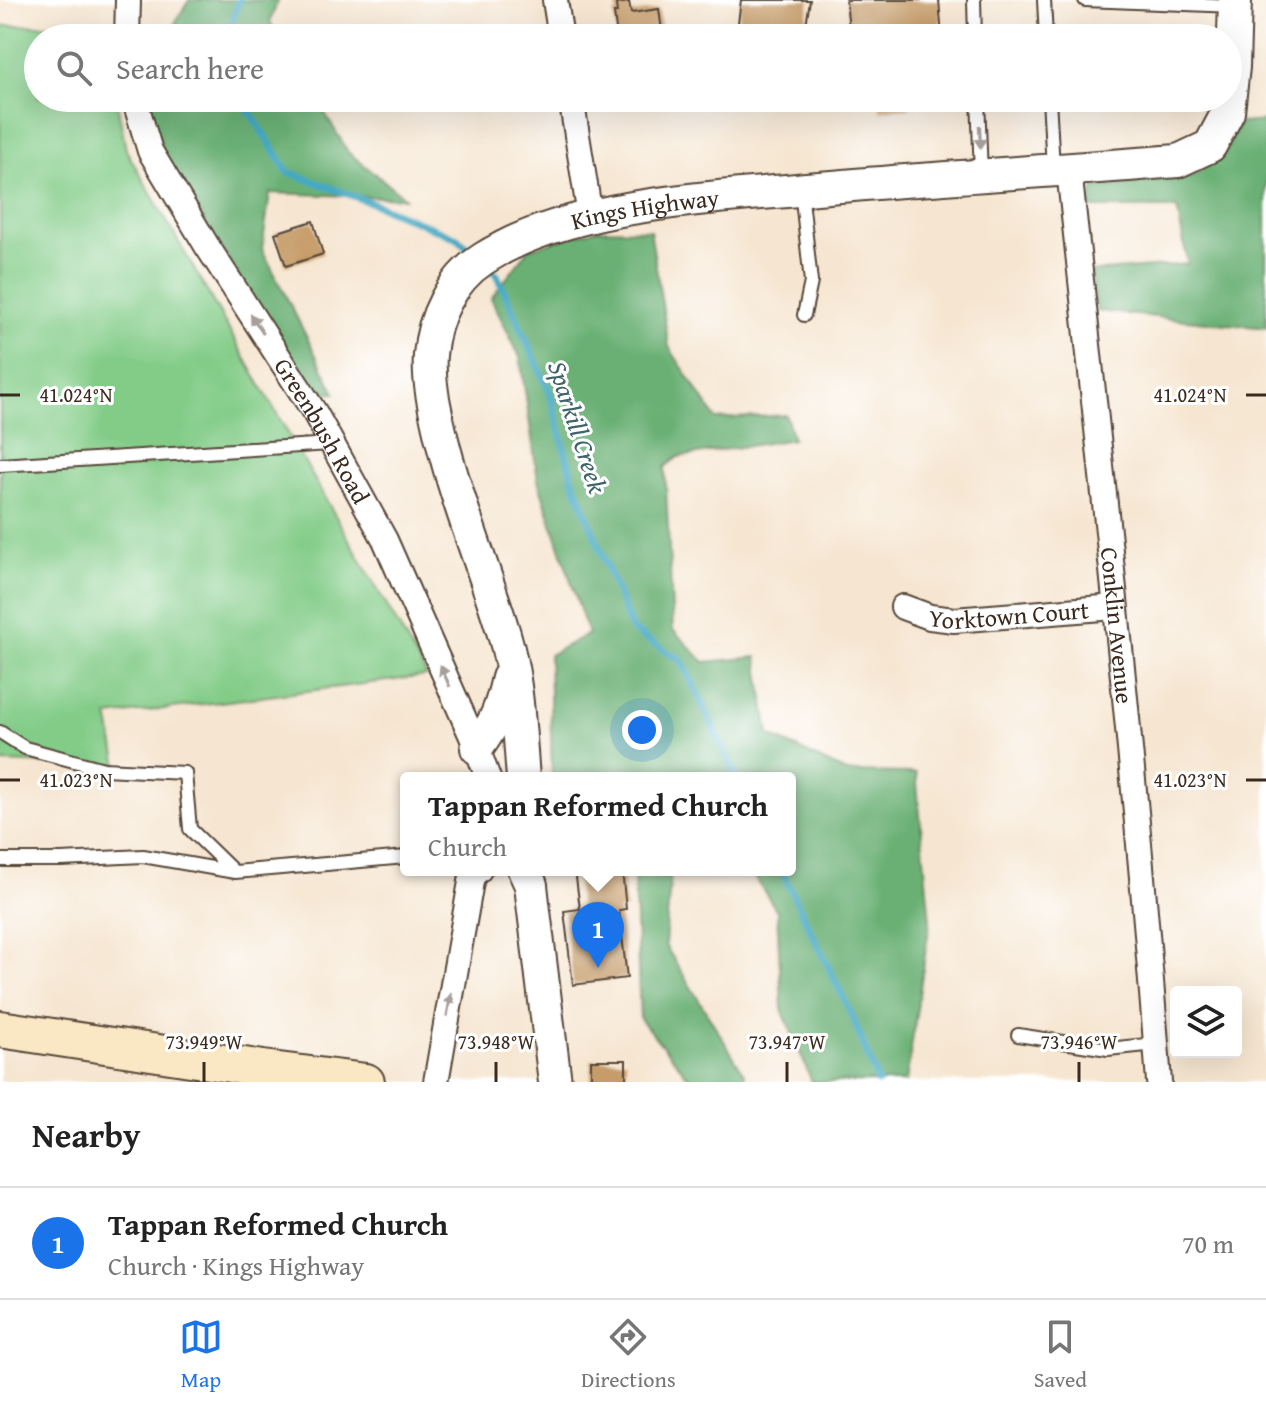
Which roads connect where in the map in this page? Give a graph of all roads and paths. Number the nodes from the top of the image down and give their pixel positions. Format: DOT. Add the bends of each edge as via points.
graph roads {
  1 [pos="128,0"];
  2 [pos="555,0"];
  3 [pos="974,0"];
  4 [pos="1044,0"];
  5 [pos="1085,0"];
  6 [pos="1235,3"];
  7 [pos="127,24"];
  8 [pos="559,24"];
  9 [pos="975,24"];
  10 [pos="1045,24"];
  11 [pos="1234,24"];
  12 [pos="138,112"];
  13 [pos="573,112"];
  14 [pos="979,112"];
  15 [pos="1051,112"];
  16 [pos="1228,112"];
  17 [pos="1061,170"];
  18 [pos="982,177"];
  19 [pos="801,190"];
  20 [pos="590,216"];
  21 [pos="804,315"];
  22 [pos="330,444"];
  23 [pos="0,465"];
  24 [pos="903,607"];
  25 [pos="1115,607"];
  26 [pos="511,667"];
  27 [pos="0,732"];
  28 [pos="477,748"];
  29 [pos="486,772"];
  30 [pos="522,772"];
  31 [pos="400,857"];
  32 [pos="0,860"];
  33 [pos="233,871"];
  34 [pos="472,876"];
  35 [pos="527,876"];
  36 [pos="0,1029"];
  37 [pos="1018,1035"];
  38 [pos="1156,1044"];
  39 [pos="262,1075"];
  40 [pos="366,1082"];
  41 [pos="436,1082"];
  42 [pos="555,1082"];
  43 [pos="1159,1082"];
  1 -- 7 [label="street"];
  2 -- 8 [label="street"];
  3 -- 9 [label="lane"];
  4 -- 10 [label="lane"];
  5 -- 6 [label="lane"];
  6 -- 11 [label="street, Kings Highway"];
  22 -- 12 [label="street, Greenbush Road, one-way" via="150,151"];
  13 -- 20 [label="street"];
  14 -- 18 [label="lane, one-way"];
  15 -- 17 [label="lane"];
  16 -- 17 [label="street, Kings Highway" via="1210,146 1178,161"];
  17 -- 18 [label="street, Kings Highway"];
  17 -- 25 [label="street, Conklin Avenue"];
  18 -- 19 [label="street, Kings Highway"];
  19 -- 20 [label="street, Kings Highway"];
  19 -- 21 [label="lane" via="811,282"];
  20 -- 26 [label="street, Kings Highway" via="535,231 481,260 457,281 437,316 430,356 432,401"];
  22 -- 23 [label="lane"];
  28 -- 22 [label="street, Greenbush Road, one-way" via="385,540"];
  24 -- 25 [label="street, Yorktown Court" via="954,620"];
  25 -- 38 [label="street, Conklin Avenue"];
  26 -- 28 [label="street" via="500,711"];
  26 -- 30 [label="street, Kings Highway"];
  27 -- 33 [label="lane" via="25,748 104,769 185,773 190,829"];
  28 -- 29 [label="street, Greenbush Road"];
  31 -- 33 [label="lane"];
  32 -- 33 [label="lane" via="143,856"];
  41 -- 34 [label="street, one-way"];
  35 -- 42 [label="street"];
  36 -- 39 [label="main road"];
  37 -- 38 [label="lane" via="1108,1049"];
  38 -- 43 [label="street, Conklin Avenue"];
  39 -- 40 [label="main road"];
}
